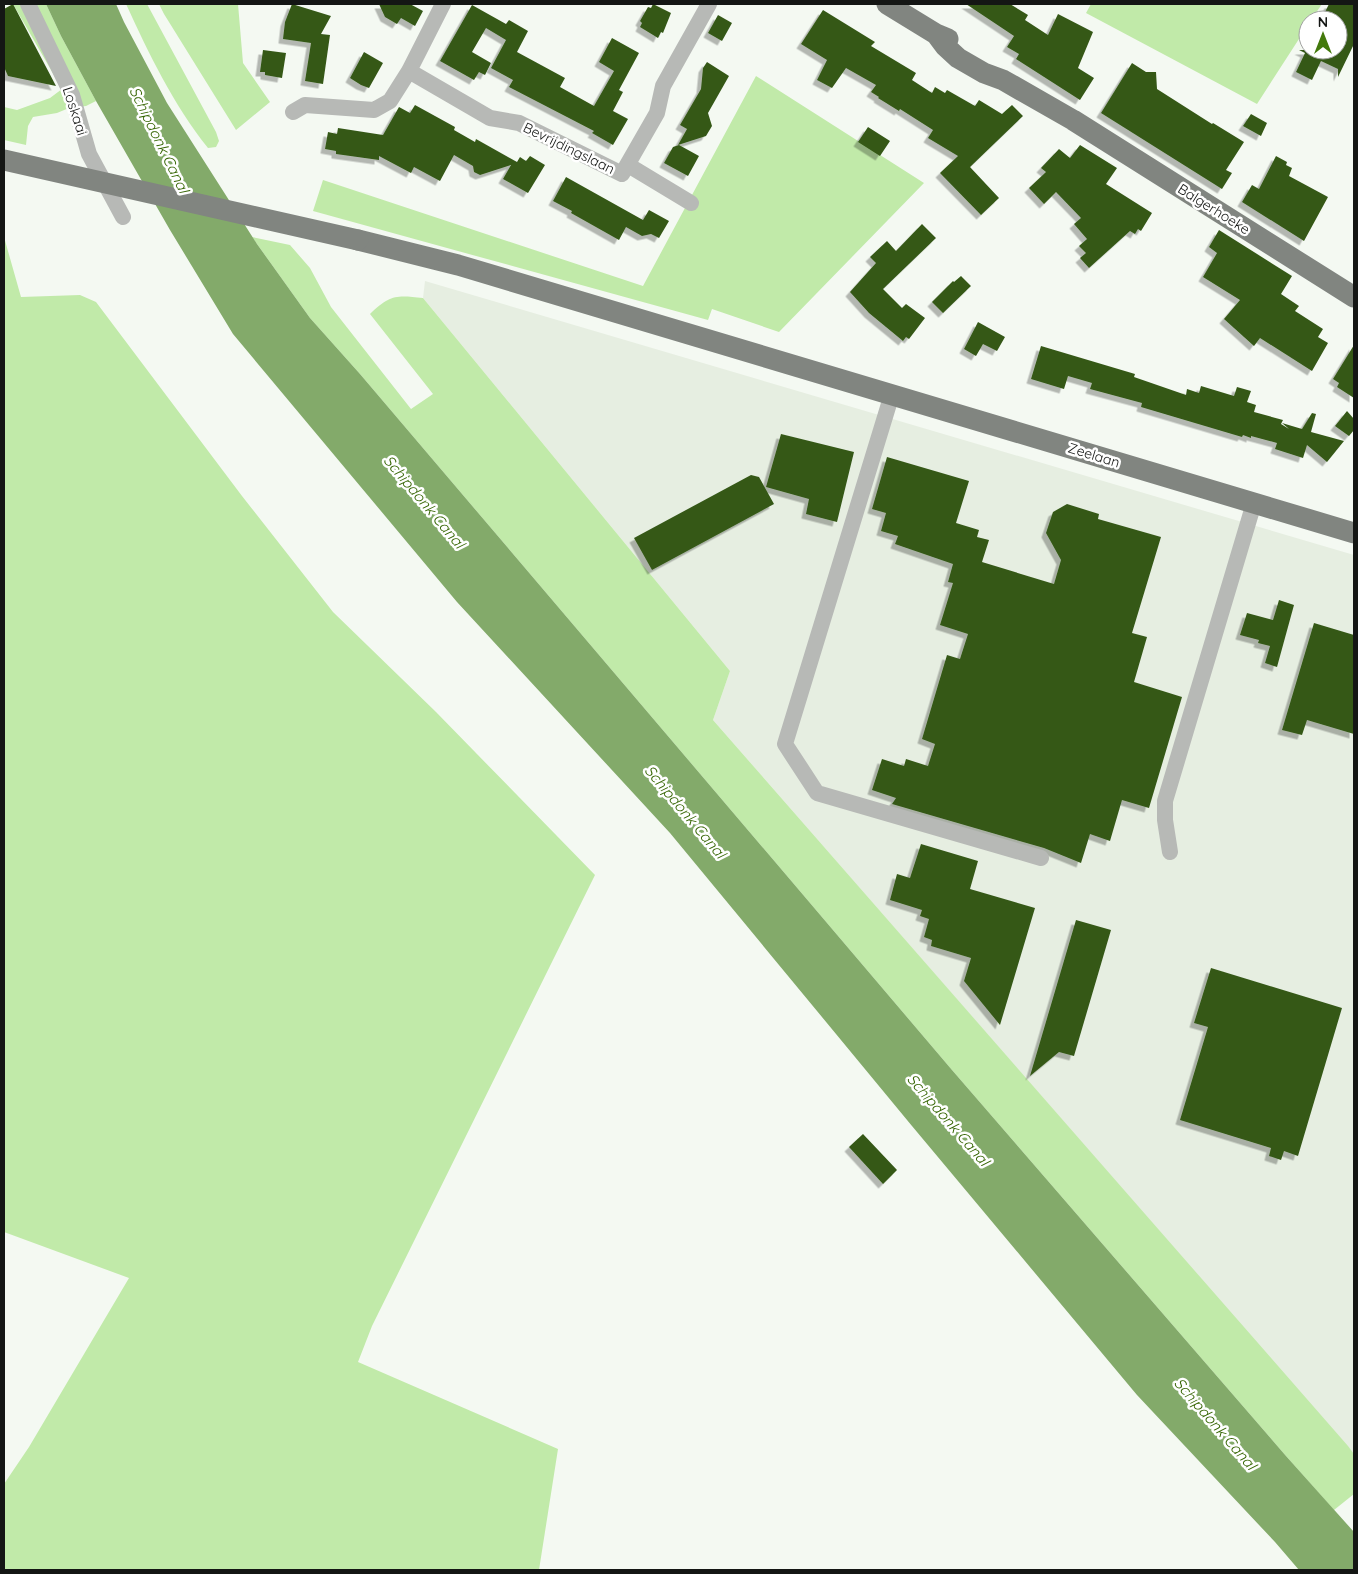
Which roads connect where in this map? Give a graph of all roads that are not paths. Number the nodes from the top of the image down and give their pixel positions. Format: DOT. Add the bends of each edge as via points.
graph roads {
  1 [pos="28,4"];
  2 [pos="443,4"];
  3 [pos="709,4"];
  4 [pos="887,4"];
  5 [pos="409,71"];
  6 [pos="293,112"];
  7 [pos="4,160"];
  8 [pos="625,170"];
  9 [pos="690,203"];
  10 [pos="123,217"];
  11 [pos="1354,297"];
  12 [pos="892,394"];
  13 [pos="1254,503"];
  14 [pos="1354,533"];
  15 [pos="1170,852"];
  16 [pos="1041,858"];
  1 -- 10 [label="street, Loskaai" via="72,95 89,154"];
  2 -- 5 [label="street"];
  3 -- 8 [label="street" via="663,86 657,113"];
  4 -- 11 [label="main road, Balgerhoeke" via="990,65 1026,81 1073,120"];
  5 -- 6 [label="street" via="390,101 374,110 305,105"];
  5 -- 8 [label="street, Bevrijdingslaan" via="490,118 519,123"];
  7 -- 12 [label="main road, Zeelaan, bridge" via="358,240 458,266"];
  8 -- 9 [label="street, Bevrijdingslaan"];
  12 -- 13 [label="main road, Zeelaan"];
  12 -- 16 [label="street" via="785,744 817,793"];
  13 -- 14 [label="main road, Zeelaan"];
  13 -- 15 [label="street" via="1165,801"];
}
